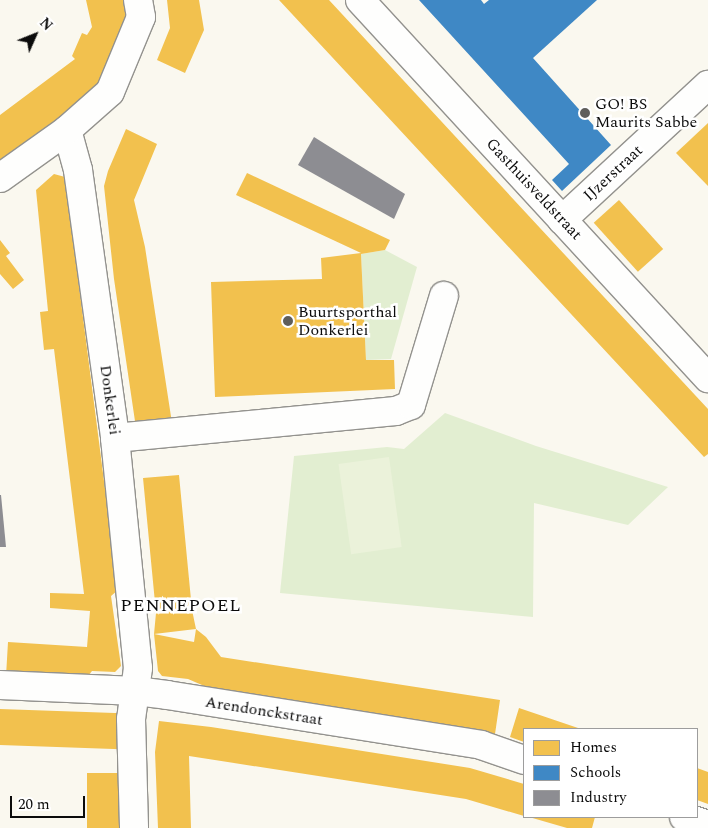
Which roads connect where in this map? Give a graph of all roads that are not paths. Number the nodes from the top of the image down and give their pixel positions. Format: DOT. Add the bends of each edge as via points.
graph roads {
  1 [pos="138,0"];
  2 [pos="360,0"];
  3 [pos="708,85"];
  4 [pos="67,130"];
  5 [pos="0,178"];
  6 [pos="562,220"];
  7 [pos="444,296"];
  8 [pos="708,378"];
  9 [pos="115,438"];
  10 [pos="0,684"];
  11 [pos="136,691"];
  12 [pos="523,760"];
  13 [pos="687,818"];
  14 [pos="708,825"];
  15 [pos="134,828"];
  1 -- 4 [label="street" via="141,17 110,92"];
  2 -- 6 [label="street, Gasthuisveldstraat"];
  3 -- 6 [label="street, IJzerstraat"];
  4 -- 5 [label="street"];
  4 -- 9 [label="street, Donkerlei" via="78,170"];
  6 -- 8 [label="street, Gasthuisveldstraat"];
  7 -- 9 [label="street" via="412,405 396,411"];
  9 -- 11 [label="street, Donkerlei" via="138,668"];
  10 -- 11 [label="street, Arendonckstraat"];
  11 -- 12 [label="street, Arendonckstraat" via="481,745"];
  11 -- 15 [label="street, Donkerlei" via="131,719"];
  13 -- 14 [label="street"];
}
